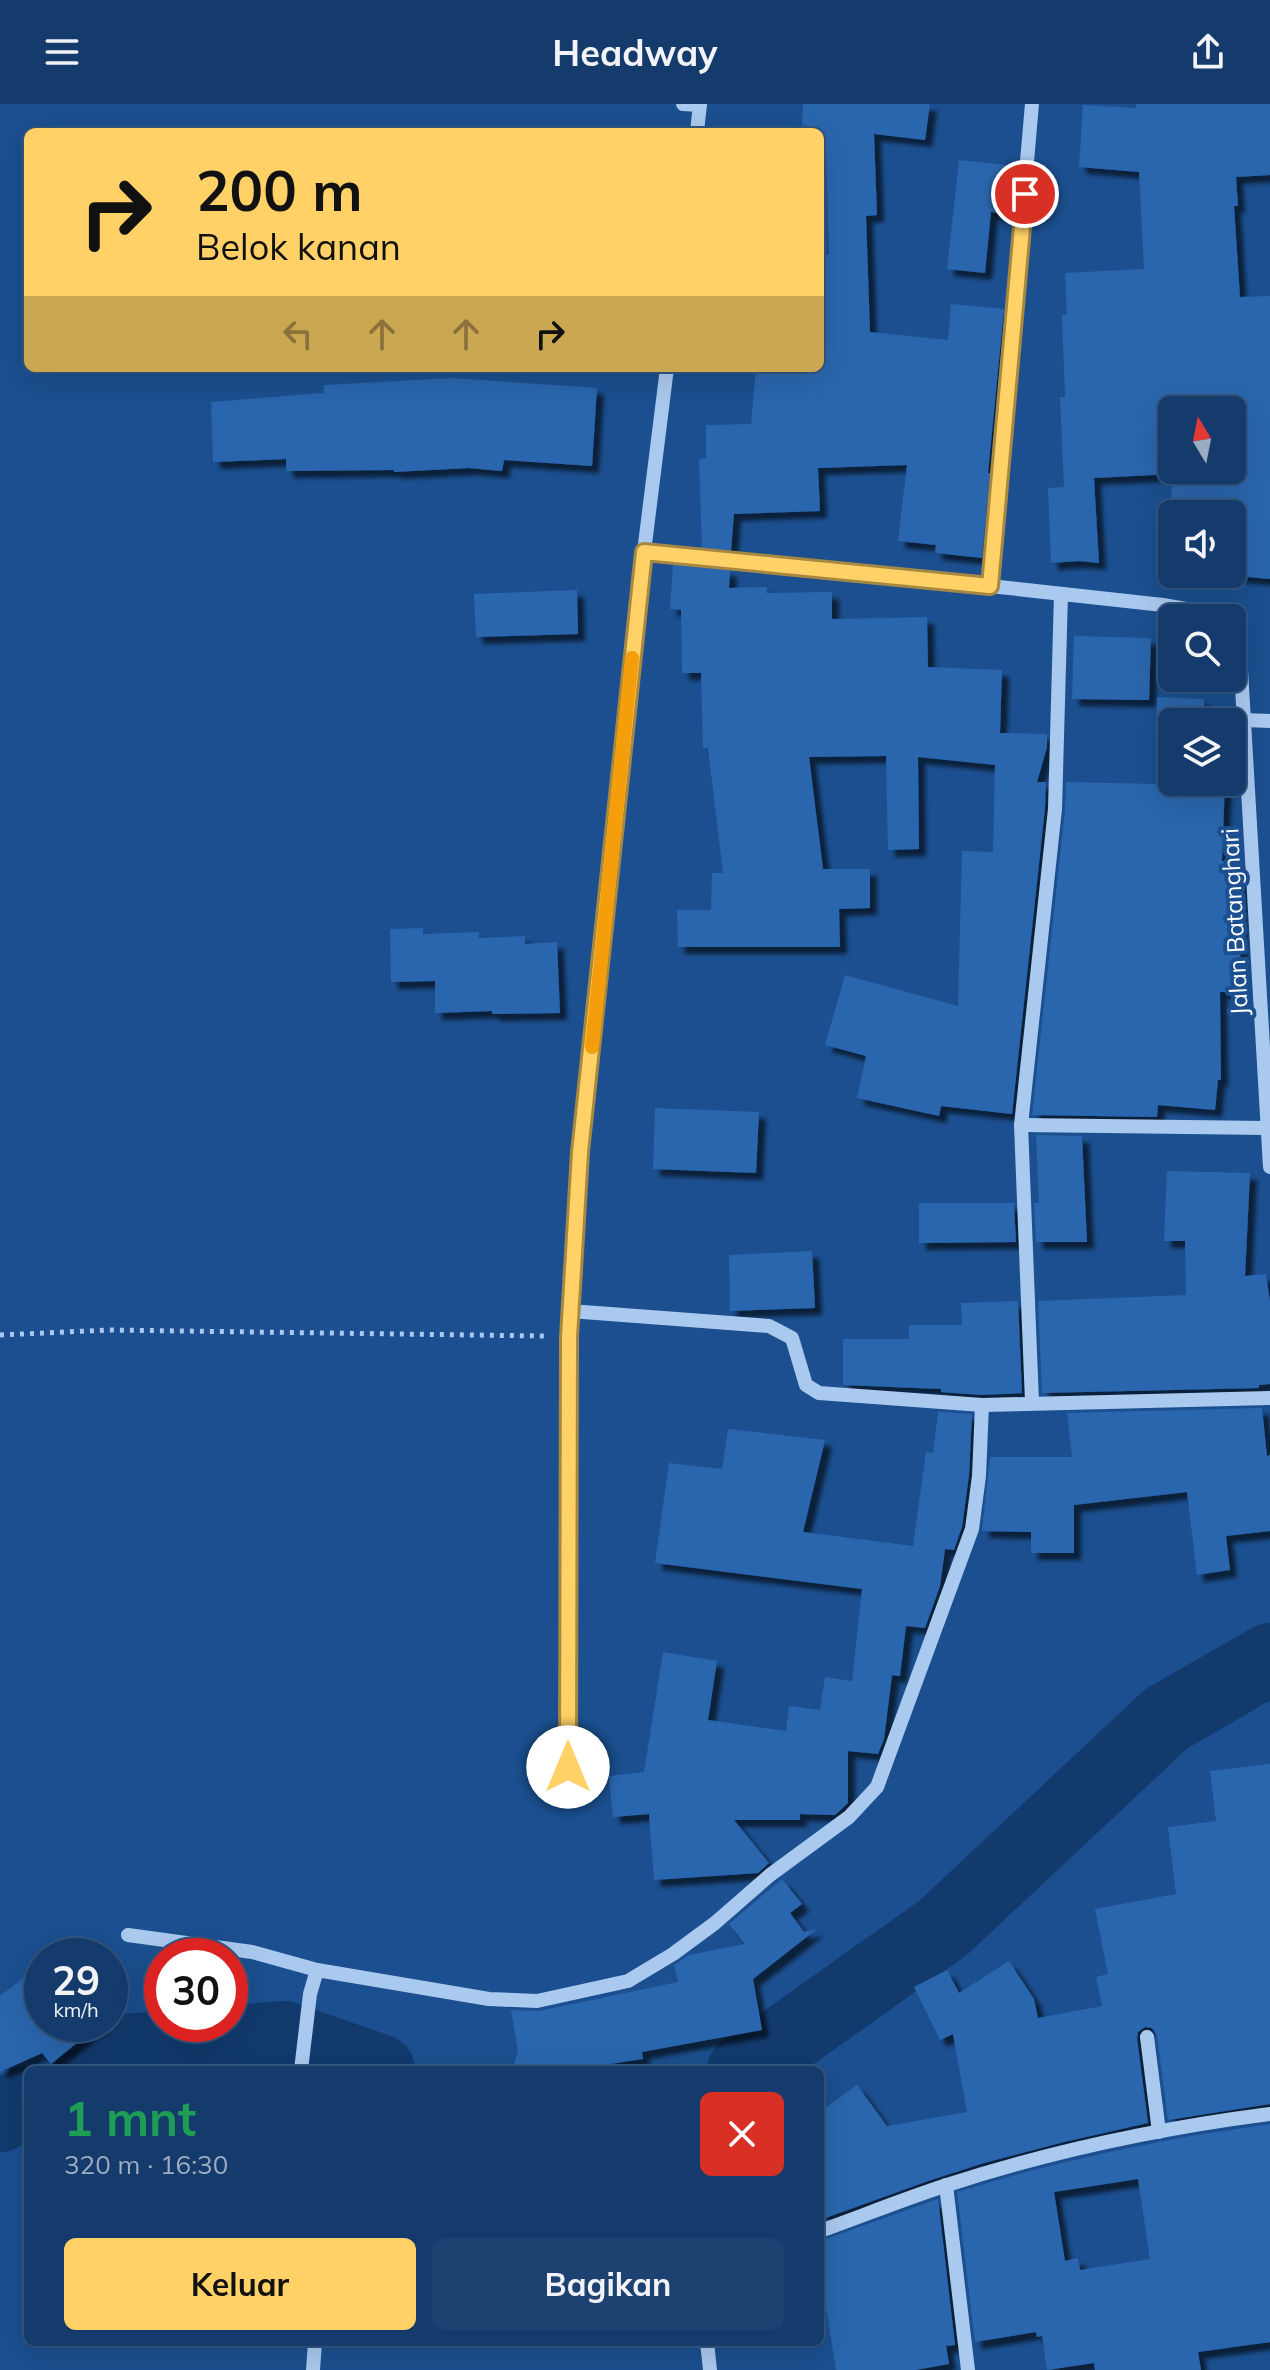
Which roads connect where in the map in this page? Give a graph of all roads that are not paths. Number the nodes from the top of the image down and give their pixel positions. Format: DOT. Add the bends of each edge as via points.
graph roads {
  1 [pos="683,104"];
  2 [pos="1032,104"];
  3 [pos="700,105"];
  4 [pos="697,128"];
  5 [pos="666,372"];
  6 [pos="644,552"];
  7 [pos="990,586"];
  8 [pos="1061,594"];
  9 [pos="1158,604"];
  10 [pos="1246,720"];
  11 [pos="1270,721"];
  12 [pos="1246,755"];
  13 [pos="1021,1125"];
  14 [pos="1267,1128"];
  15 [pos="1270,1167"];
  16 [pos="570,1311"];
  17 [pos="1270,1398"];
  18 [pos="1032,1402"];
  19 [pos="982,1405"];
  20 [pos="568,1767"];
  21 [pos="128,1935"];
  22 [pos="317,1970"];
  23 [pos="1147,2037"];
  24 [pos="302,2064"];
  25 [pos="1270,2114"];
  26 [pos="1159,2132"];
  27 [pos="946,2185"];
  28 [pos="824,2230"];
  29 [pos="315,2346"];
  30 [pos="707,2346"];
  31 [pos="313,2370"];
  32 [pos="710,2370"];
  33 [pos="968,2370"];
  1 -- 3 [label="street"];
  2 -- 7 [label="street"];
  3 -- 4 [label="street"];
  5 -- 6 [label="street"];
  6 -- 7 [label="street"];
  6 -- 16 [label="street" via="580,1152"];
  7 -- 8 [label="street"];
  8 -- 9 [label="street"];
  8 -- 13 [label="street" via="1055,809"];
  10 -- 11 [label="street"];
  12 -- 14 [label="street, Jalan Batanghari"];
  13 -- 14 [label="street"];
  13 -- 18 [label="street"];
  14 -- 15 [label="street, Jalan Batanghari"];
  16 -- 19 [label="street" via="769,1326 792,1338 806,1385 819,1393"];
  16 -- 20 [label="street"];
  17 -- 18 [label="street"];
  18 -- 19 [label="street"];
  19 -- 22 [label="street" via="972,1529 877,1787 849,1817 715,1923 628,1981 537,2001 501,2000"];
  21 -- 22 [label="street" via="252,1952"];
  22 -- 24 [label="street"];
  23 -- 26 [label="street"];
  25 -- 26 [label="street"];
  26 -- 27 [label="street" via="1053,2154"];
  27 -- 28 [label="street"];
  27 -- 33 [label="street"];
  29 -- 31 [label="street"];
  30 -- 32 [label="street"];
}
